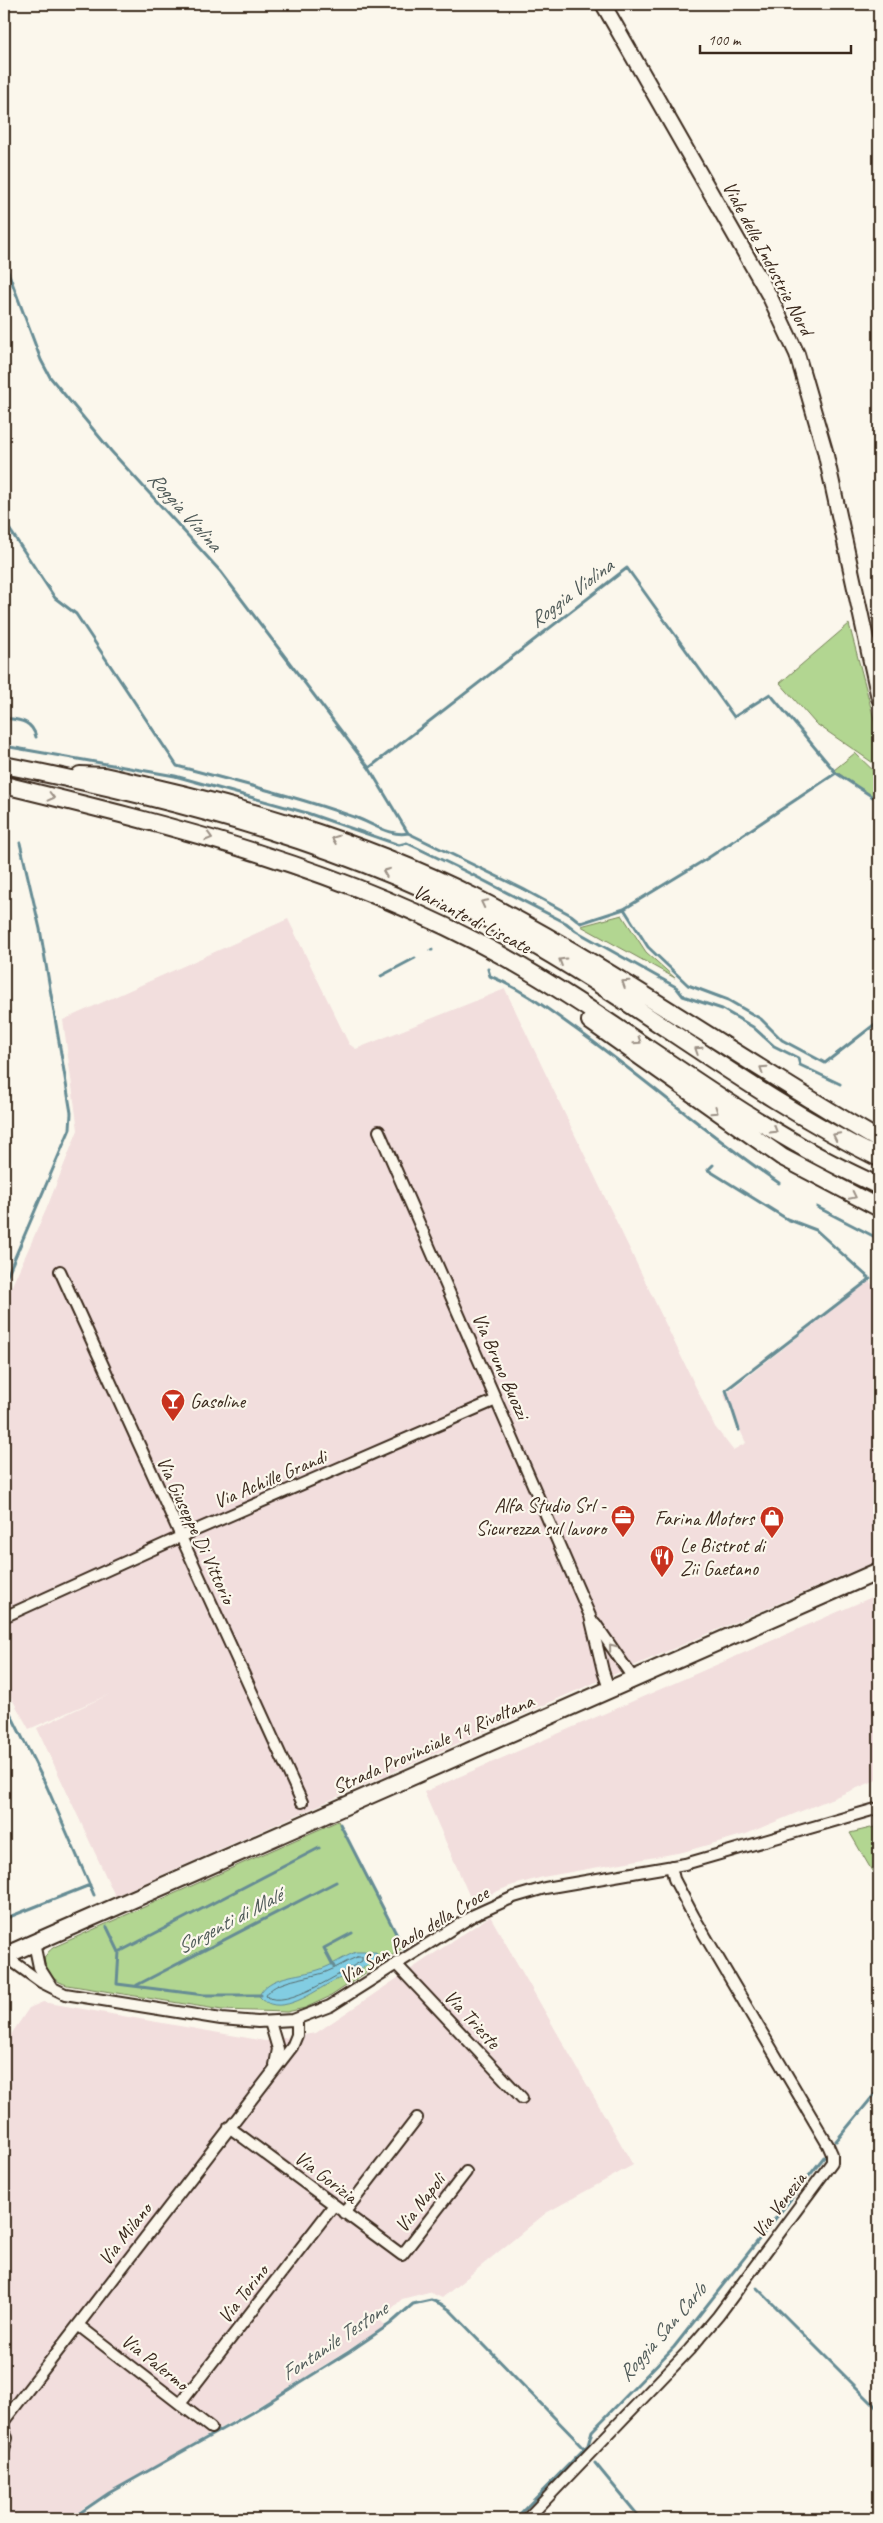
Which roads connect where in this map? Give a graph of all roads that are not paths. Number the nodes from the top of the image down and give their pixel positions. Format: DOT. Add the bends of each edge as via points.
graph roads {
  1 [pos="603,4"];
  2 [pos="879,698"];
  3 [pos="4,766"];
  4 [pos="45,774"];
  5 [pos="4,785"];
  6 [pos="298,865"];
  7 [pos="379,1131"];
  8 [pos="879,1140"];
  9 [pos="879,1158"];
  10 [pos="879,1186"];
  11 [pos="879,1208"];
  12 [pos="60,1271"];
  13 [pos="496,1400"];
  14 [pos="180,1537"];
  15 [pos="879,1571"];
  16 [pos="590,1616"];
  17 [pos="4,1617"];
  18 [pos="633,1678"];
  19 [pos="609,1689"];
  20 [pos="302,1802"];
  21 [pos="879,1808"];
  22 [pos="671,1866"];
  23 [pos="34,1944"];
  24 [pos="4,1956"];
  25 [pos="396,1964"];
  26 [pos="53,1989"];
  27 [pos="297,2019"];
  28 [pos="270,2022"];
  29 [pos="274,2069"];
  30 [pos="522,2098"];
  31 [pos="417,2118"];
  32 [pos="229,2128"];
  33 [pos="466,2172"];
  34 [pos="334,2205"];
  35 [pos="344,2213"];
  36 [pos="402,2255"];
  37 [pos="78,2325"];
  38 [pos="180,2404"];
  39 [pos="4,2421"];
  40 [pos="211,2428"];
  41 [pos="4,2429"];
  42 [pos="4,2450"];
  43 [pos="527,2519"];
  1 -- 2 [label="main road, Viale delle Industrie Nord" via="769,295 796,354 825,451"];
  3 -- 4 [label="main road, Variante di Liscate"];
  8 -- 4 [label="main road, one-way" via="594,962 423,873 324,835 199,797 104,776"];
  9 -- 4 [label="main road, Variante di Liscate, one-way" via="809,1122 562,961 431,891 316,846 243,822"];
  5 -- 6 [label="main road, Variante di Liscate, one-way" via="168,825"];
  6 -- 10 [label="main road, Variante di Liscate, one-way" via="404,907 501,955 579,1002 796,1144"];
  6 -- 11 [label="main road, one-way" via="376,900 518,973 782,1157"];
  7 -- 13 [label="street, Via Bruno Buozzi"];
  12 -- 14 [label="street, Via Giuseppe Di Vittorio"];
  13 -- 14 [label="street, Via Achille Grandi"];
  13 -- 16 [label="street, Via Bruno Buozzi"];
  14 -- 17 [label="street, Via Achille Grandi"];
  14 -- 20 [label="street, Via Giuseppe Di Vittorio"];
  15 -- 18 [label="main road, Strada Provinciale 14 Rivoltana"];
  18 -- 16 [label="street, Via Bruno Buozzi, one-way"];
  16 -- 19 [label="street, Via Bruno Buozzi"];
  18 -- 19 [label="main road, Strada Provinciale 14 Rivoltana"];
  19 -- 23 [label="main road, Strada Provinciale 14 Rivoltana"];
  21 -- 22 [label="street, Via San Paolo della Croce"];
  22 -- 25 [label="street, Via San Paolo della Croce" via="545,1888 514,1897 474,1915"];
  22 -- 43 [label="street, Via Venezia" via="674,1879 694,1917 828,2145 832,2162 689,2350"];
  23 -- 24 [label="main road, Strada Provinciale 14 Rivoltana"];
  23 -- 26 [label="street" via="39,1967"];
  24 -- 26 [label="street, Via San Paolo della Croce"];
  25 -- 27 [label="street, Via San Paolo della Croce" via="330,2006"];
  25 -- 30 [label="street, Via Trieste"];
  26 -- 28 [label="street, Via San Paolo della Croce" via="65,1994 221,2019"];
  27 -- 28 [label="street, Via San Paolo della Croce"];
  27 -- 29 [label="street, Via Milano" via="294,2044"];
  28 -- 29 [label="street" via="278,2049"];
  29 -- 32 [label="street, Via Milano"];
  31 -- 35 [label="street"];
  32 -- 34 [label="street, Via Gorizia"];
  32 -- 37 [label="street, Via Milano"];
  33 -- 36 [label="street, Via Napoli"];
  34 -- 35 [label="street, Via Gorizia"];
  34 -- 38 [label="street, Via Torino"];
  35 -- 36 [label="street, Via Gorizia"];
  37 -- 38 [label="street, Via Palermo"];
  37 -- 39 [label="street, Via Milano"];
  38 -- 40 [label="street, Via Palermo"];
  41 -- 42 [label="street" via="7,2438"];
}
